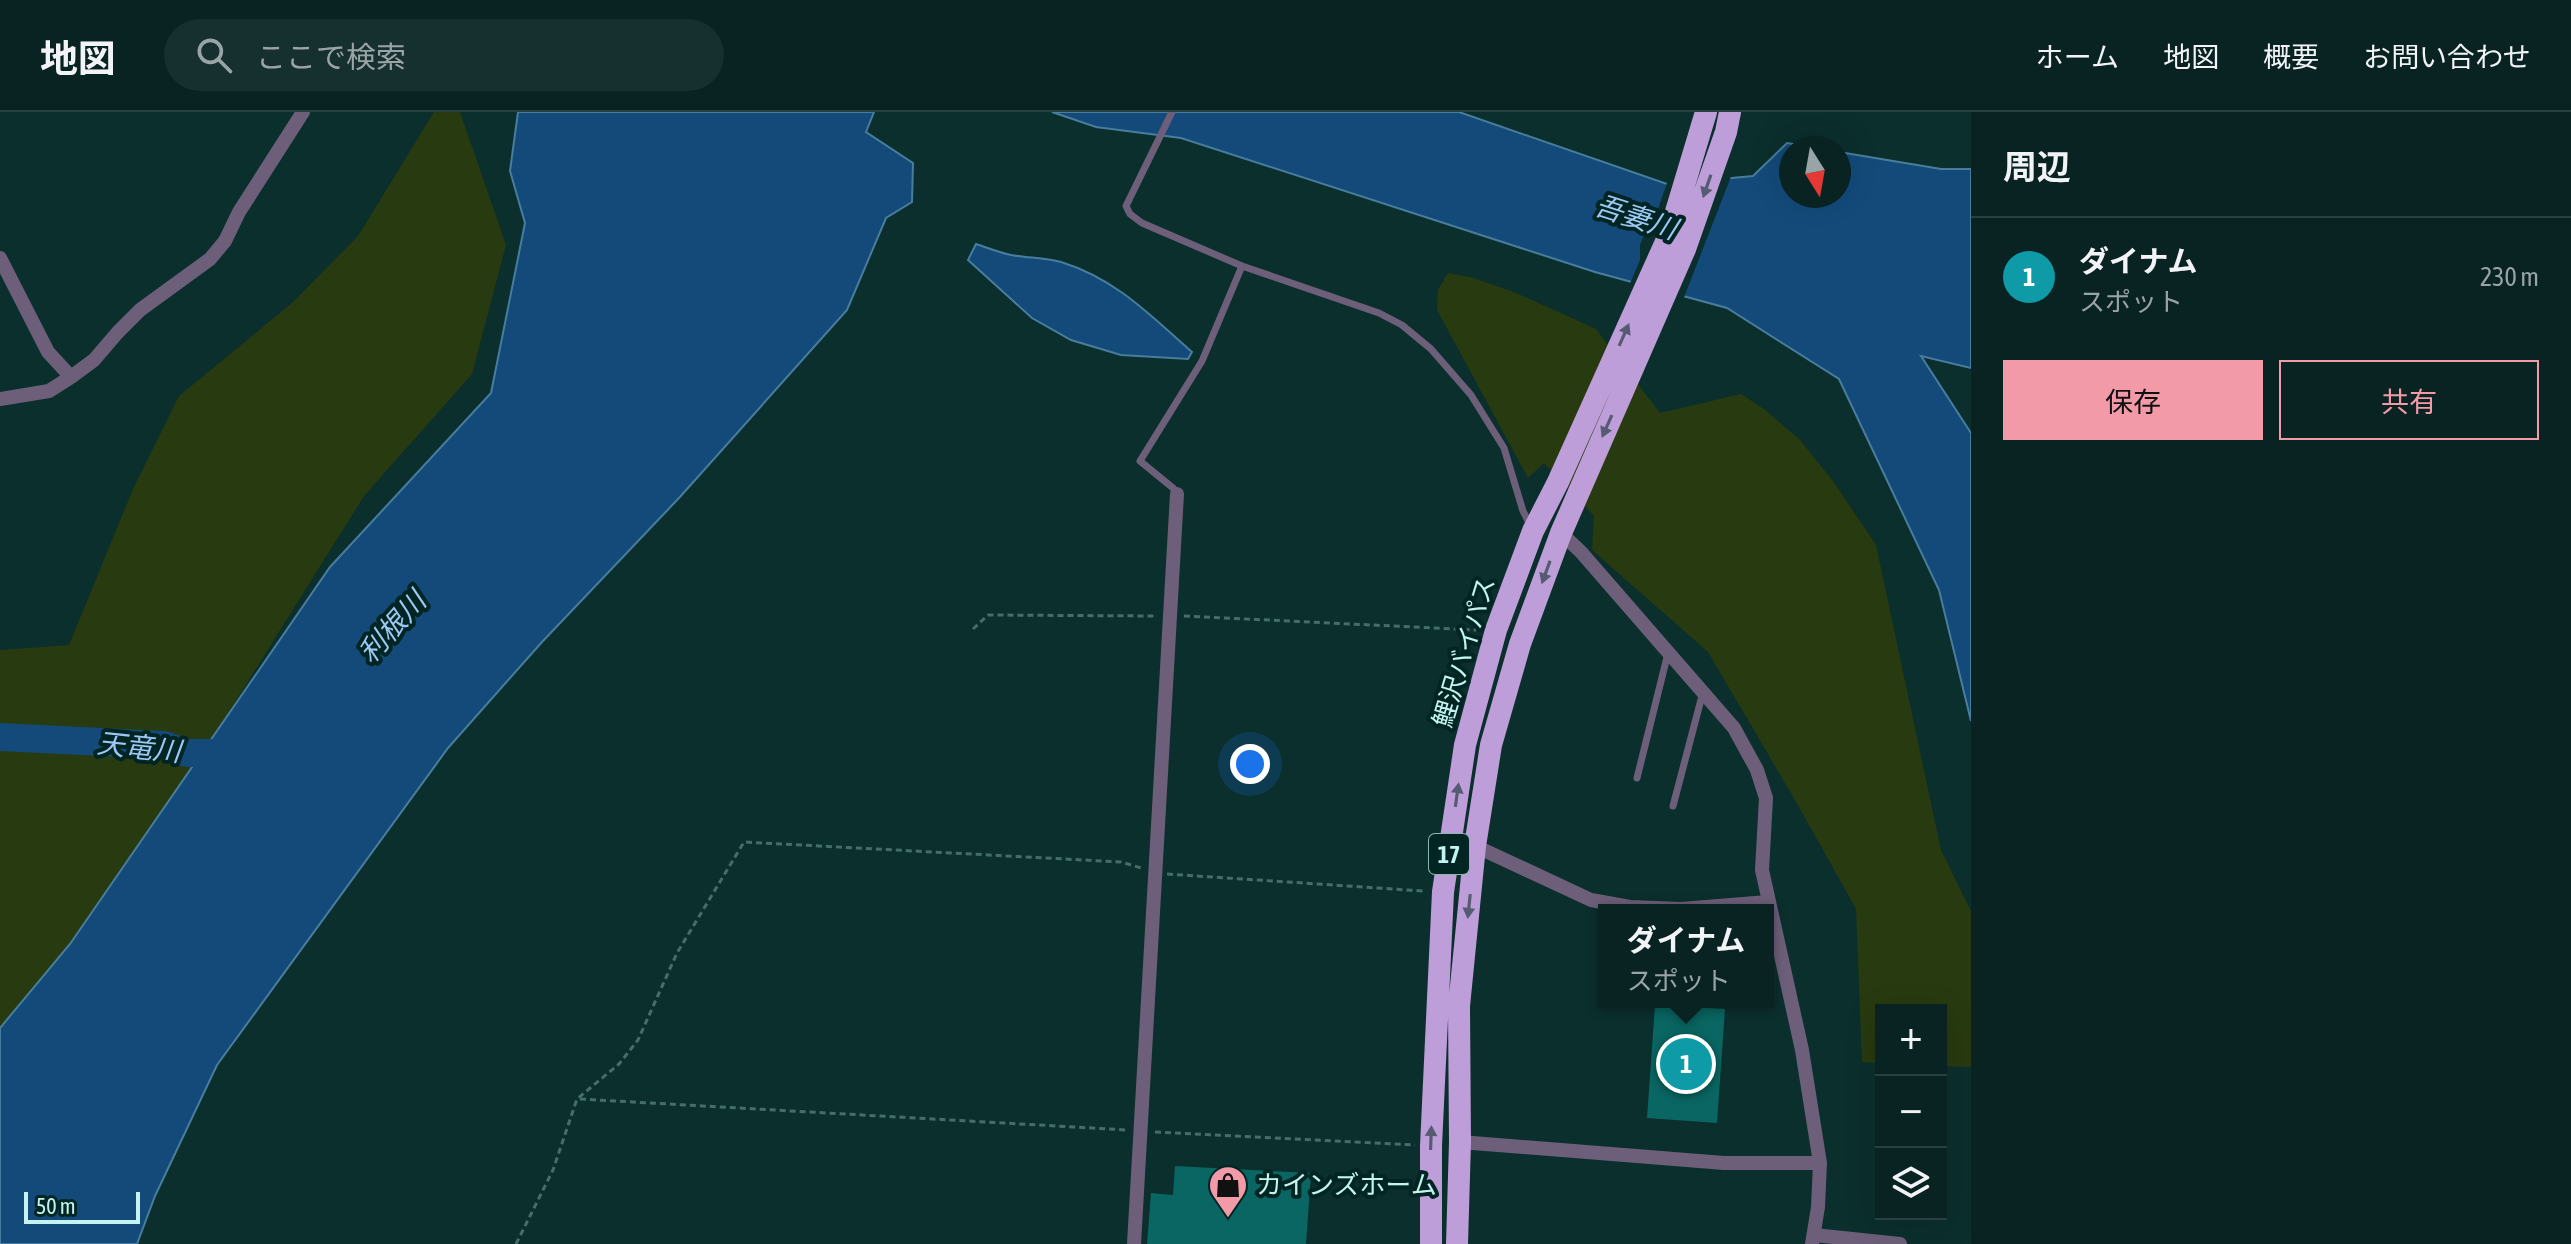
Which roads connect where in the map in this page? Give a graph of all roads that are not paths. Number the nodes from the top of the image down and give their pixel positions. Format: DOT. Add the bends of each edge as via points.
graph roads {
  1 [pos="303,112"];
  2 [pos="1172,112"];
  3 [pos="1706,112"];
  4 [pos="1730,112"];
  5 [pos="0,258"];
  6 [pos="1242,266"];
  7 [pos="71,377"];
  8 [pos="0,399"];
  9 [pos="1177,494"];
  10 [pos="1533,531"];
  11 [pos="1561,533"];
  12 [pos="1668,653"];
  13 [pos="1703,692"];
  14 [pos="1637,778"];
  15 [pos="1673,806"];
  16 [pos="1475,846"];
  17 [pos="1768,902"];
  18 [pos="1613,904"];
  19 [pos="1743,904"];
  20 [pos="1774,928"];
  21 [pos="1460,1142"];
  22 [pos="1820,1163"];
  23 [pos="1813,1240"];
  24 [pos="1134,1244"];
  25 [pos="1431,1244"];
  26 [pos="1457,1244"];
  27 [pos="1900,1244"];
  1 -- 7 [label="street" via="210,259 140,310"];
  2 -- 6 [label="lane" via="1126,206 1142,223"];
  10 -- 3 [label="highway, 鯉沢バイパス / 17, one-way" via="1669,235"];
  4 -- 11 [label="highway, 鯉沢バイパス / 17, one-way" via="1685,249"];
  5 -- 7 [label="street" via="48,352"];
  6 -- 9 [label="lane" via="1202,361 1140,461"];
  6 -- 10 [label="lane" via="1379,313 1431,349 1471,395 1504,448"];
  7 -- 8 [label="street" via="49,391"];
  9 -- 24 [label="street"];
  25 -- 10 [label="highway, 鯉沢バイパス / 17, one-way" via="1443,892 1465,745 1496,630"];
  11 -- 12 [label="street"];
  11 -- 16 [label="highway, 鯉沢バイパス / 17, one-way" via="1520,644 1491,745"];
  12 -- 13 [label="street"];
  12 -- 14 [label="lane"];
  13 -- 15 [label="lane"];
  13 -- 17 [label="street" via="1734,728 1766,798 1762,870"];
  16 -- 18 [label="street" via="1591,900"];
  16 -- 21 [label="highway, 鯉沢バイパス / 17, one-way" via="1459,1006"];
  17 -- 19 [label="street"];
  20 -- 22 [label="street" via="1802,1050"];
  21 -- 22 [label="street" via="1724,1163"];
  21 -- 26 [label="highway, 鯉沢バイパス / 17"];
  22 -- 23 [label="street"];
  23 -- 27 [label="street"];
}
